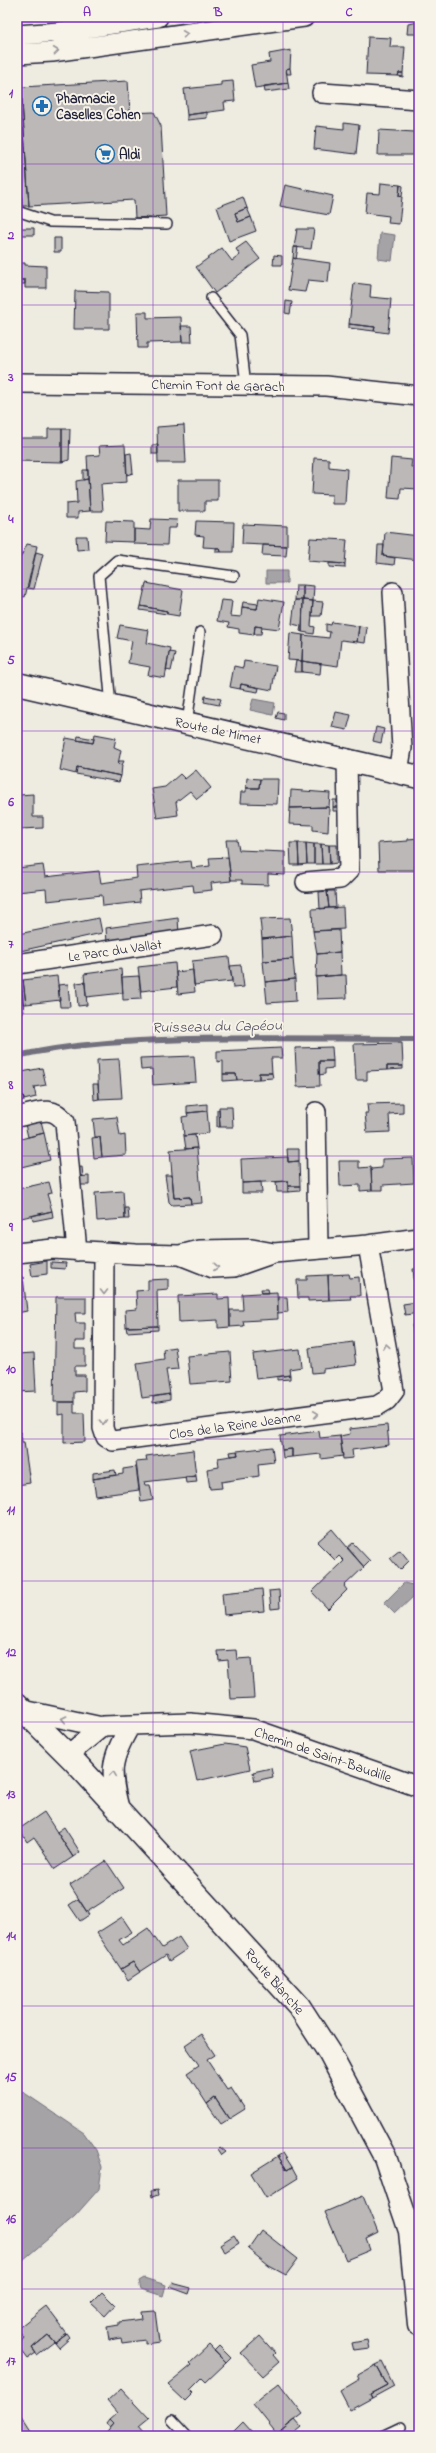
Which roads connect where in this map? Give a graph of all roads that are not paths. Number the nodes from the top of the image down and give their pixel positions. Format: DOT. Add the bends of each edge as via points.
graph roads {
  1 [pos="158,17"];
  2 [pos="304,17"];
  3 [pos="17,34"];
  4 [pos="17,54"];
  5 [pos="322,93"];
  6 [pos="419,100"];
  7 [pos="17,211"];
  8 [pos="167,224"];
  9 [pos="211,298"];
  10 [pos="17,383"];
  11 [pos="246,385"];
  12 [pos="419,396"];
  13 [pos="234,576"];
  14 [pos="393,592"];
  15 [pos="200,632"];
  16 [pos="17,684"];
  17 [pos="112,708"];
  18 [pos="187,723"];
  19 [pos="347,759"];
  20 [pos="398,772"];
  21 [pos="419,777"];
  22 [pos="306,882"];
  23 [pos="213,935"];
  24 [pos="17,964"];
  25 [pos="316,1112"];
  26 [pos="17,1117"];
  27 [pos="419,1238"];
  28 [pos="368,1245"];
  29 [pos="318,1249"];
  30 [pos="77,1251"];
  31 [pos="17,1253"];
  32 [pos="104,1253"];
  33 [pos="20,1707"];
  34 [pos="130,1726"];
  35 [pos="102,1727"];
  36 [pos="71,1758"];
  37 [pos="419,1787"];
  38 [pos="120,1812"];
  39 [pos="419,2324"];
  40 [pos="172,2420"];
  41 [pos="402,2427"];
  42 [pos="187,2436"];
  43 [pos="383,2436"];
  1 -- 3 [label="street" via="59,32"];
  4 -- 2 [label="street, one-way" via="52,52"];
  5 -- 6 [label="street"];
  7 -- 8 [label="lane" via="50,222"];
  9 -- 11 [label="lane" via="240,335"];
  10 -- 11 [label="street, Chemin Font de Garach"];
  11 -- 12 [label="street, Chemin Font de Garach" via="326,386"];
  13 -- 17 [label="lane" via="117,560 99,576"];
  14 -- 20 [label="street" via="402,748"];
  15 -- 18 [label="lane"];
  16 -- 17 [label="street, Route de Mimet"];
  17 -- 18 [label="street, Route de Mimet"];
  18 -- 19 [label="street, Route de Mimet"];
  19 -- 20 [label="street, Route de Mimet"];
  19 -- 22 [label="street" via="349,870 340,879"];
  20 -- 21 [label="street, Route de Mimet"];
  23 -- 24 [label="street, Le Parc du Vallat"];
  25 -- 29 [label="street"];
  26 -- 30 [label="street" via="50,1110 58,1113 65,1122"];
  27 -- 28 [label="street"];
  28 -- 29 [label="street"];
  32 -- 28 [label="street, Clos de la Reine Jeanne, one-way" via="103,1428 106,1437 113,1441 377,1406 387,1400 394,1391"];
  29 -- 32 [label="street" via="274,1253 234,1267 213,1268 180,1255"];
  30 -- 31 [label="street" via="53,1249"];
  30 -- 32 [label="street"];
  35 -- 33 [label="street, Chemin de Saint-Baudille, one-way"];
  33 -- 36 [label="street, Route Blanche"];
  34 -- 35 [label="street, Chemin de Saint-Baudille"];
  34 -- 36 [label="street"];
  34 -- 37 [label="street, Chemin de Saint-Baudille" via="190,1723 253,1729"];
  38 -- 34 [label="street, one-way" via="111,1779 116,1748"];
  35 -- 36 [label="street"];
  36 -- 38 [label="street, Route Blanche"];
  38 -- 39 [label="street, Route Blanche" via="299,2006 330,2054 385,2157 410,2231"];
  40 -- 42 [label="lane"];
  41 -- 43 [label="lane"];
}
